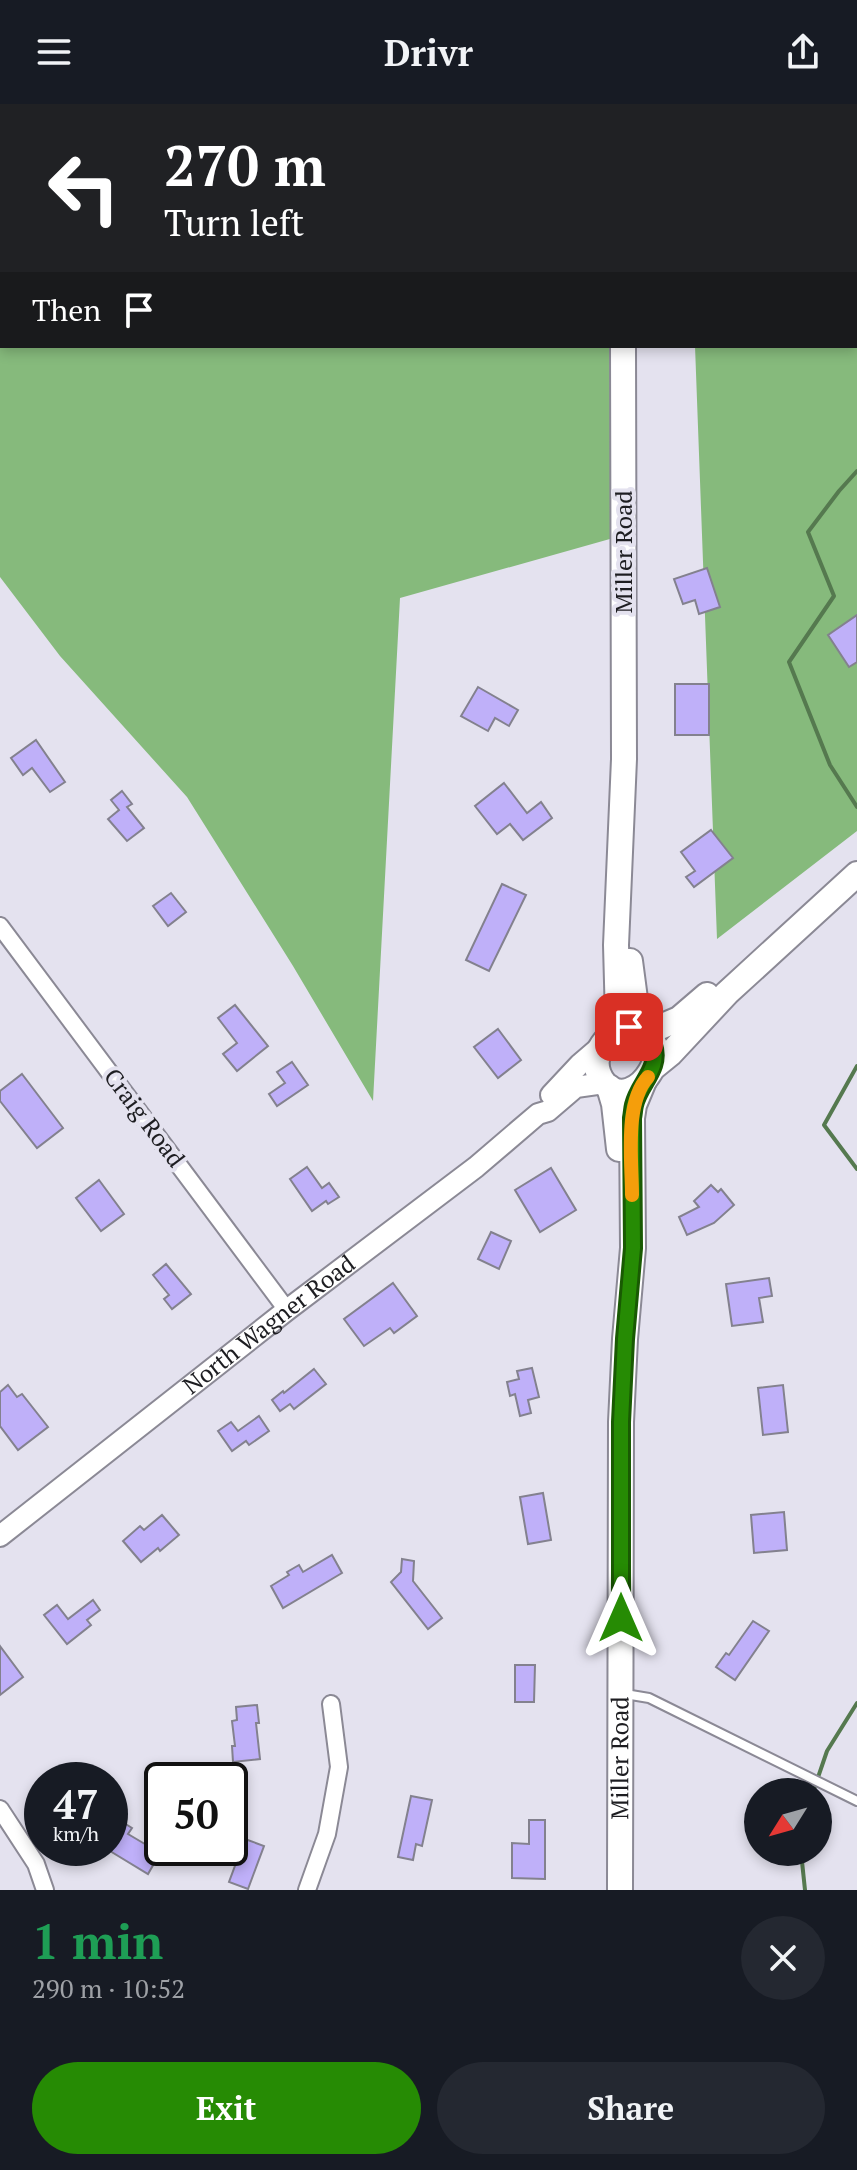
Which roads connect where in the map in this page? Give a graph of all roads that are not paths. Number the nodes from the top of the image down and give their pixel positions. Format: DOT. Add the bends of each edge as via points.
graph roads {
  1 [pos="623,348"];
  2 [pos="624,759"];
  3 [pos="857,865"];
  4 [pos="857,874"];
  5 [pos="0,926"];
  6 [pos="643,1031"];
  7 [pos="608,1039"];
  8 [pos="649,1074"];
  9 [pos="607,1085"];
  10 [pos="538,1114"];
  11 [pos="287,1310"];
  12 [pos="625,1339"];
  13 [pos="2,1530"];
  14 [pos="621,1693"];
  15 [pos="331,1704"];
  16 [pos="857,1801"];
  17 [pos="0,1809"];
  18 [pos="45,1890"];
  19 [pos="307,1890"];
  20 [pos="620,1890"];
  1 -- 2 [label="main road, Miller Road"];
  2 -- 6 [label="main road, Miller Road" via="631,973"];
  2 -- 7 [label="main road, Miller Road" via="618,1019"];
  3 -- 6 [label="main road" via="679,1019"];
  4 -- 8 [label="main road" via="727,993"];
  5 -- 11 [label="street, Craig Road"];
  6 -- 7 [label="main road" via="629,1027"];
  6 -- 8 [label="main road" via="656,1057"];
  7 -- 9 [label="main road" via="597,1056"];
  7 -- 10 [label="street, North Wagner Road"];
  8 -- 9 [label="main road" via="622,1092"];
  8 -- 12 [label="main road, Miller Road" via="632,1118 633,1248"];
  9 -- 10 [label="street, North Wagner Road" via="576,1087"];
  9 -- 12 [label="main road, Miller Road" via="619,1142"];
  10 -- 11 [label="street, North Wagner Road"];
  11 -- 13 [label="street, North Wagner Road"];
  12 -- 14 [label="main road, Miller Road"];
  14 -- 16 [label="lane" via="649,1698"];
  14 -- 20 [label="main road, Miller Road"];
  15 -- 19 [label="street" via="339,1767 327,1834"];
  17 -- 18 [label="street" via="36,1864"];
}
